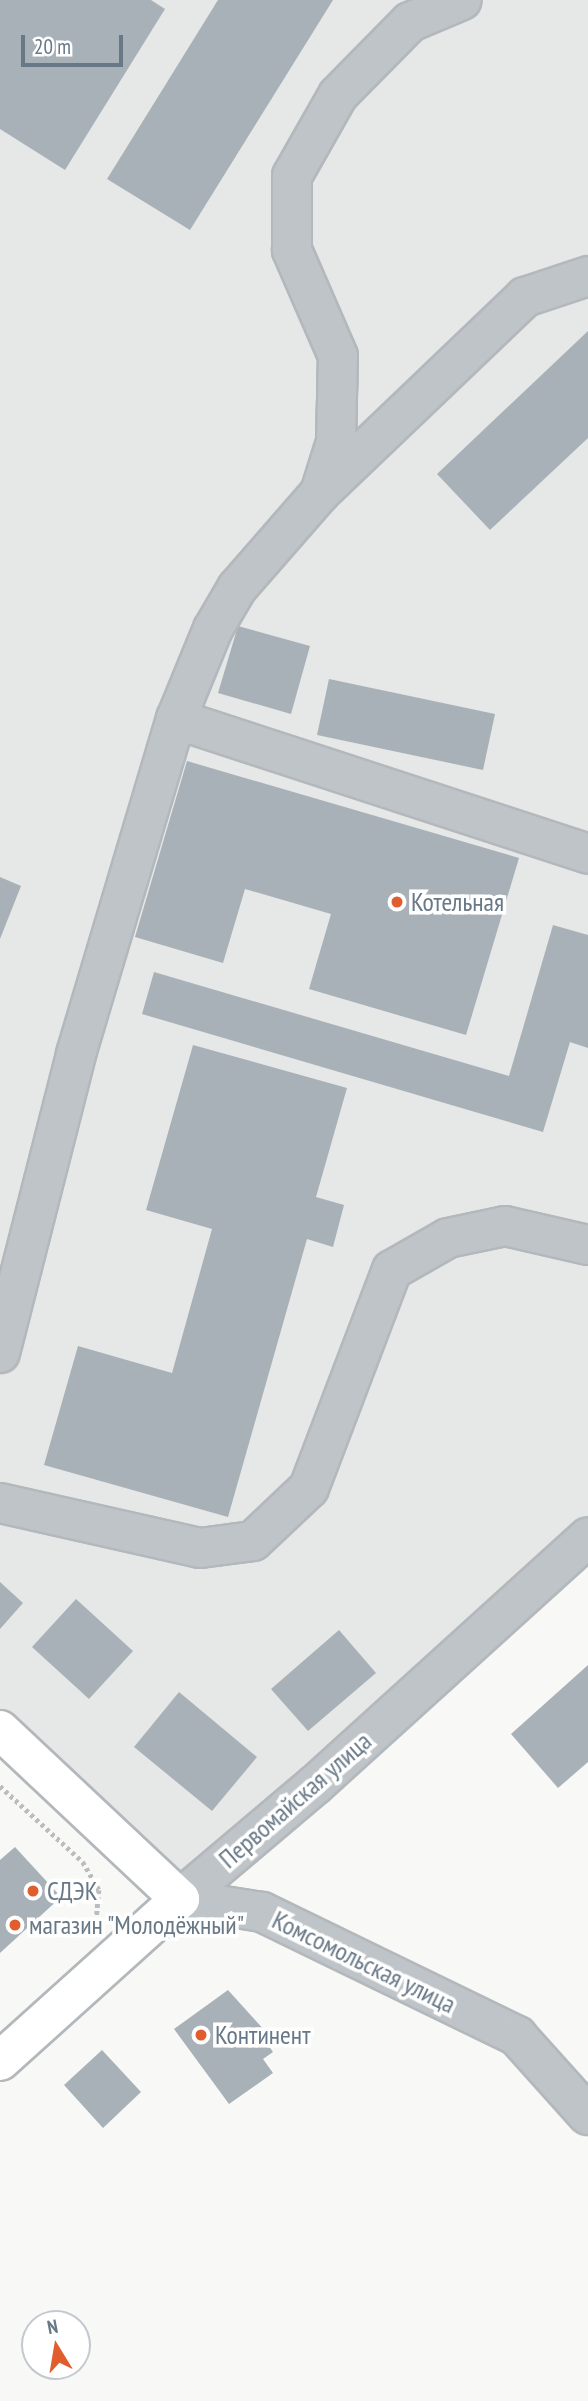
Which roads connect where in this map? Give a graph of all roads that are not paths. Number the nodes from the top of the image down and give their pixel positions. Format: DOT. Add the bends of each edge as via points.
graph roads {
  1 [pos="462,0"];
  2 [pos="588,276"];
  3 [pos="320,492"];
  4 [pos="176,719"];
  5 [pos="588,853"];
  6 [pos="588,1245"];
  7 [pos="0,1353"];
  8 [pos="0,1503"];
  9 [pos="588,1537"];
  10 [pos="0,1730"];
  11 [pos="180,1899"];
  12 [pos="0,2061"];
  13 [pos="583,2106"];
  1 -- 3 [label="street" via="411,22 338,96 292,176 292,250 338,356 336,442"];
  2 -- 3 [label="street" via="525,297"];
  3 -- 4 [label="street" via="237,588 213,629"];
  4 -- 5 [label="street"];
  4 -- 7 [label="street" via="76,1054"];
  6 -- 8 [label="street" via="505,1226 448,1238 393,1270 309,1488 253,1541 200,1548"];
  9 -- 11 [label="street, Первомайская улица" via="316,1784"];
  10 -- 11 [label="main road"];
  11 -- 12 [label="main road, Первомайская улица"];
  11 -- 13 [label="street, Комсомольская улица" via="262,1912 517,2036"];
}
